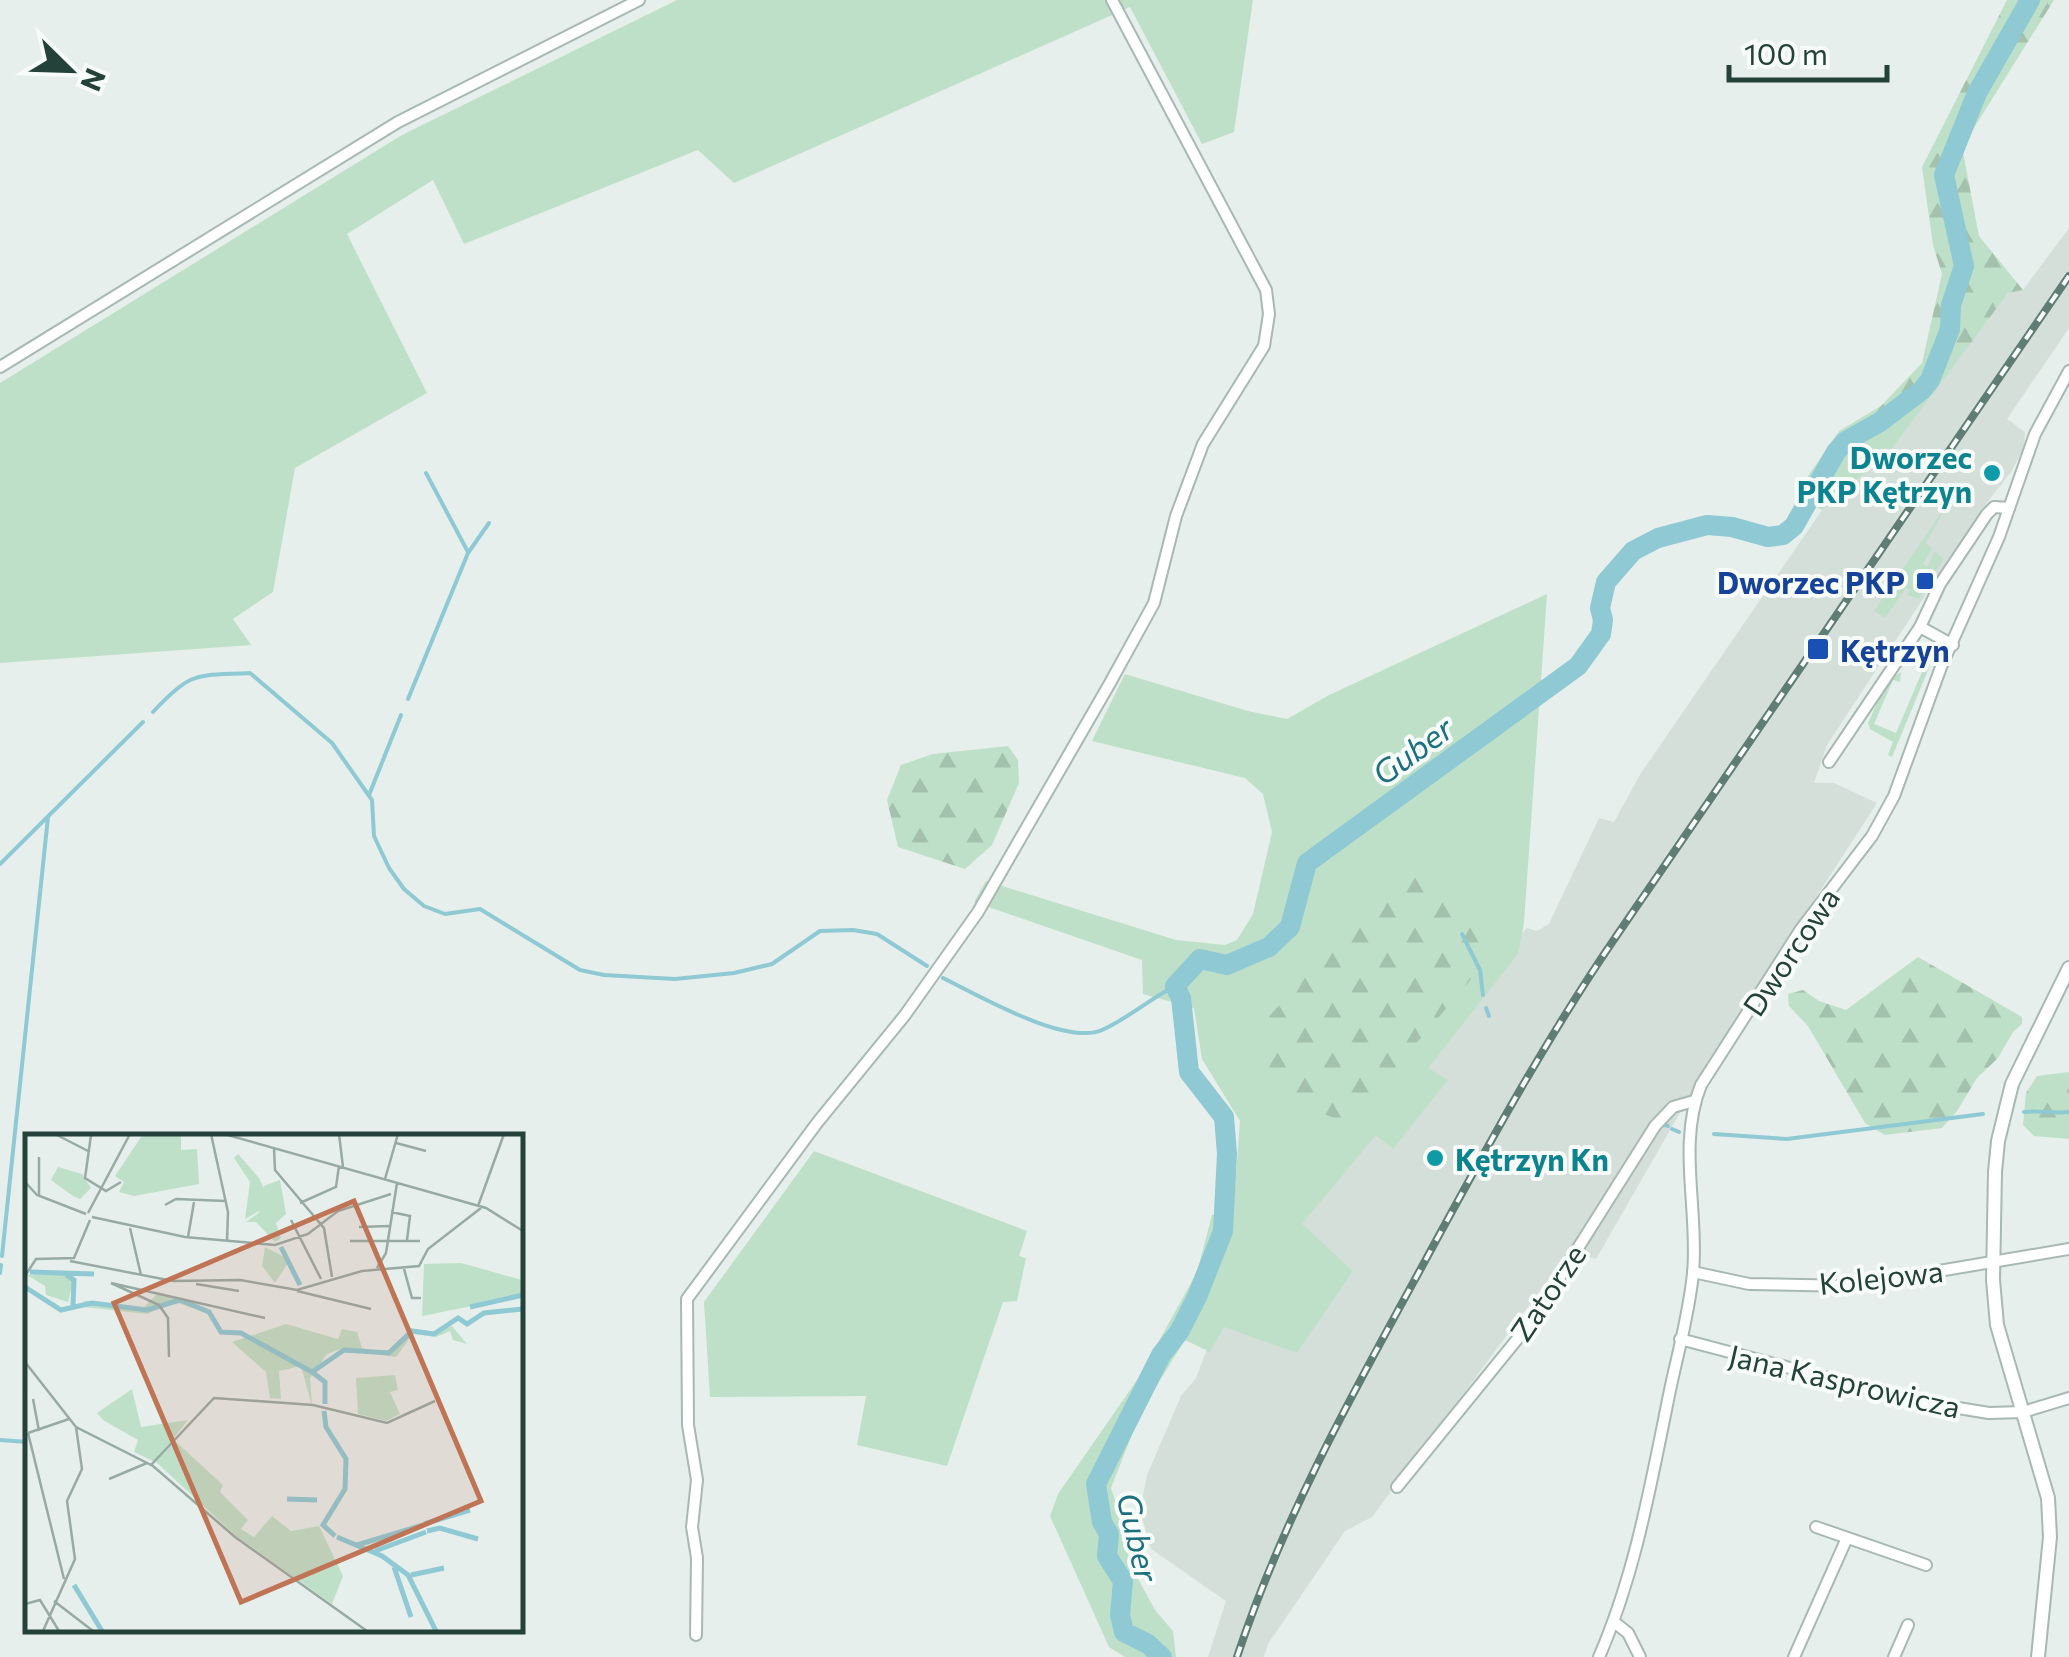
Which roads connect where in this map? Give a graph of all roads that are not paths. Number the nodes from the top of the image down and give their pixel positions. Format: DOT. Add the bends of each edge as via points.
graph roads {
  1 [pos="638,0"];
  2 [pos="1112,0"];
  3 [pos="0,367"];
  4 [pos="2069,372"];
  5 [pos="2009,508"];
  6 [pos="1920,627"];
  7 [pos="1952,644"];
  8 [pos="1829,762"];
  9 [pos="2069,968"];
  10 [pos="1694,1102"];
  11 [pos="2069,1249"];
  12 [pos="1993,1262"];
  13 [pos="1693,1272"];
  14 [pos="1680,1339"];
  15 [pos="2069,1398"];
  16 [pos="2023,1412"];
  17 [pos="1397,1487"];
  18 [pos="1816,1527"];
  19 [pos="1848,1538"];
  20 [pos="1926,1565"];
  21 [pos="1614,1622"];
  22 [pos="1908,1625"];
  23 [pos="696,1635"];
  24 [pos="1599,1657"];
  25 [pos="1640,1657"];
  26 [pos="1794,1657"];
  27 [pos="1894,1657"];
  28 [pos="2038,1657"];
  1 -- 3 [label="street" via="398,122"];
  2 -- 23 [label="street" via="1266,290 1264,346 1203,444 1154,602 978,912 687,1299 688,1425 697,1480"];
  4 -- 5 [label="street, Dworcowa" via="2039,423"];
  5 -- 6 [label="street" via="1988,514"];
  5 -- 7 [label="street, Dworcowa"];
  6 -- 7 [label="street"];
  6 -- 8 [label="street"];
  7 -- 10 [label="street, Dworcowa" via="1872,836 1801,929"];
  9 -- 12 [label="street" via="2004,1109"];
  10 -- 13 [label="street, Dworcowa"];
  10 -- 17 [label="street, Zatorze" via="1672,1107 1655,1126 1532,1322"];
  11 -- 12 [label="street, Kolejowa"];
  12 -- 13 [label="street, Kolejowa" via="1850,1286 1749,1284"];
  12 -- 16 [label="street" via="1997,1324"];
  13 -- 14 [label="street, Dworcowa"];
  14 -- 16 [label="street, Jana Kasprowicza" via="1916,1401"];
  14 -- 21 [label="street, Dworcowa" via="1642,1535"];
  15 -- 16 [label="street, Jana Kasprowicza"];
  16 -- 28 [label="street" via="2049,1516"];
  18 -- 19 [label="street"];
  19 -- 20 [label="street"];
  19 -- 26 [label="street"];
  21 -- 24 [label="street, Dworcowa"];
  21 -- 25 [label="street"];
  22 -- 27 [label="street"];
}
